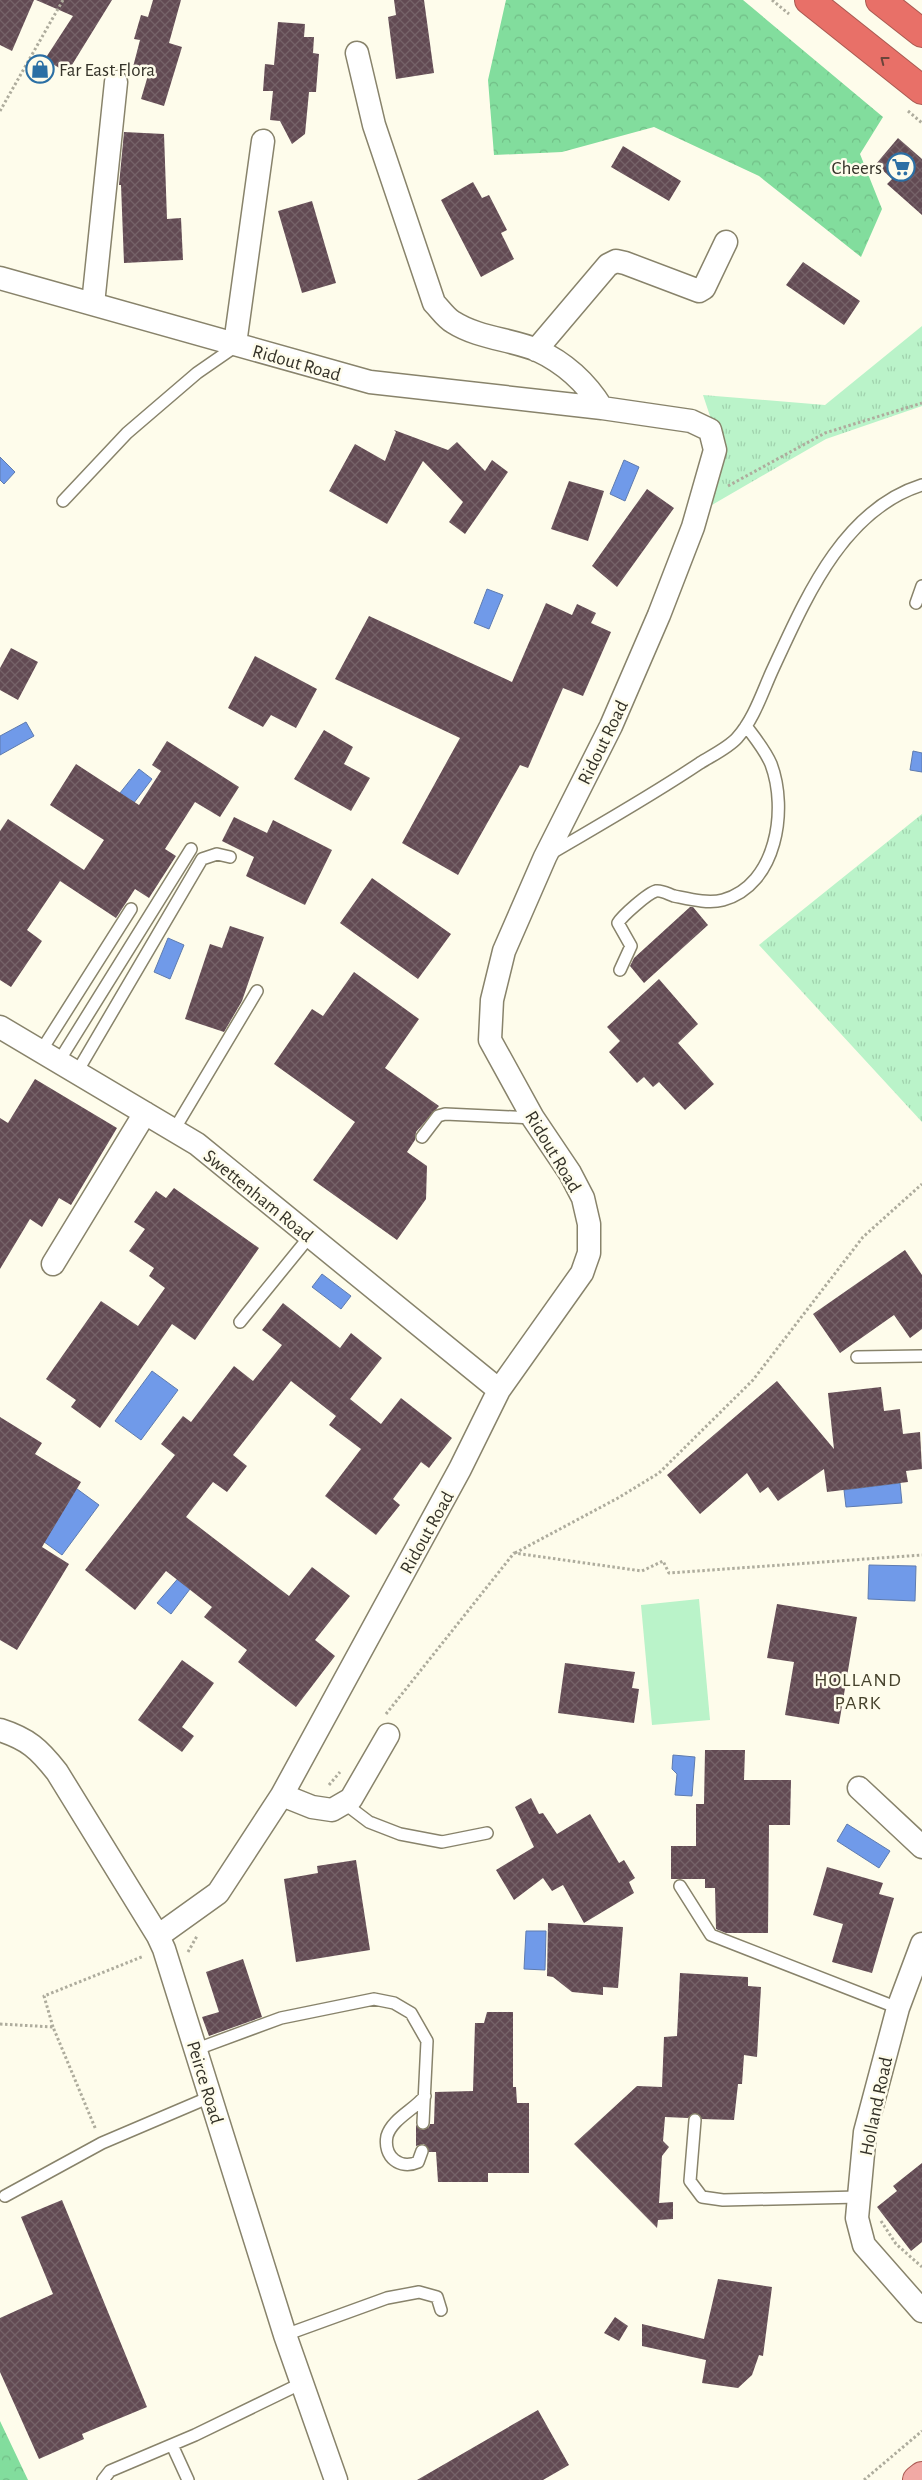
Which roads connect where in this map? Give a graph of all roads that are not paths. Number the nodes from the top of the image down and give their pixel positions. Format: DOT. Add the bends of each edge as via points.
graph roads {
  1 [pos="809,0"];
  2 [pos="880,0"];
  3 [pos="922,33"];
  4 [pos="358,54"];
  5 [pos="116,82"];
  6 [pos="922,90"];
  7 [pos="263,141"];
  8 [pos="726,242"];
  9 [pos="0,278"];
  10 [pos="93,304"];
  11 [pos="236,344"];
  12 [pos="536,350"];
  13 [pos="602,408"];
  14 [pos="922,485"];
  15 [pos="63,501"];
  16 [pos="922,586"];
  17 [pos="916,603"];
  18 [pos="746,726"];
  19 [pos="191,849"];
  20 [pos="230,857"];
  21 [pos="545,857"];
  22 [pos="131,909"];
  23 [pos="620,970"];
  24 [pos="257,991"];
  25 [pos="0,1026"];
  26 [pos="59,1062"];
  27 [pos="145,1113"];
  28 [pos="533,1118"];
  29 [pos="174,1130"];
  30 [pos="422,1137"];
  31 [pos="310,1236"];
  32 [pos="53,1264"];
  33 [pos="240,1322"];
  34 [pos="857,1356"];
  35 [pos="922,1356"];
  36 [pos="499,1390"];
  37 [pos="387,1725"];
  38 [pos="0,1730"];
  39 [pos="859,1788"];
  40 [pos="282,1795"];
  41 [pos="344,1803"];
  42 [pos="487,1834"];
  43 [pos="922,1847"];
  44 [pos="680,1886"];
  45 [pos="161,1942"];
  46 [pos="922,1944"];
  47 [pos="898,2008"];
  48 [pos="196,2049"];
  49 [pos="424,2096"];
  50 [pos="210,2097"];
  51 [pos="695,2120"];
  52 [pos="423,2123"];
  53 [pos="422,2150"];
  54 [pos="5,2196"];
  55 [pos="859,2197"];
  56 [pos="441,2310"];
  57 [pos="922,2311"];
  58 [pos="285,2335"];
  59 [pos="302,2383"];
  60 [pos="172,2445"];
  61 [pos="922,2476"];
  62 [pos="104,2480"];
  63 [pos="188,2480"];
  64 [pos="336,2480"];
  65 [pos="917,2480"];
  6 -- 1 [label="highway, one-way"];
  2 -- 3 [label="highway"];
  4 -- 12 [label="street" via="374,125 434,303 452,322"];
  5 -- 10 [label="street"];
  7 -- 11 [label="street"];
  8 -- 12 [label="street" via="704,288 699,291 625,263 616,261 608,265"];
  9 -- 10 [label="street, Ridout Road"];
  10 -- 11 [label="street, Ridout Road"];
  11 -- 13 [label="street, Ridout Road" via="370,382"];
  11 -- 15 [label="lane" via="127,433"];
  12 -- 13 [label="street" via="565,366 589,387"];
  13 -- 21 [label="street, Ridout Road" via="691,422 710,430 715,450 693,527 659,615 612,726"];
  14 -- 18 [label="lane" via="899,492 865,518 823,568"];
  16 -- 17 [label="lane"];
  18 -- 21 [label="lane" via="736,740 655,793"];
  18 -- 23 [label="lane" via="763,748 778,787 779,808 766,863 745,890 722,900 691,899 662,891 649,895 618,923 632,946"];
  19 -- 26 [label="lane"];
  20 -- 26 [label="lane" via="216,854 202,859"];
  21 -- 28 [label="street, Ridout Road" via="504,951 492,1000 490,1040"];
  22 -- 26 [label="lane"];
  24 -- 29 [label="lane"];
  25 -- 26 [label="street, Swettenham Road"];
  26 -- 27 [label="street, Swettenham Road"];
  27 -- 29 [label="street, Swettenham Road"];
  27 -- 32 [label="street"];
  28 -- 30 [label="lane" via="445,1114 438,1116"];
  28 -- 36 [label="street, Ridout Road" via="583,1198 589,1224 589,1253 582,1273"];
  29 -- 31 [label="street, Swettenham Road" via="197,1144"];
  31 -- 33 [label="lane"];
  31 -- 36 [label="street, Swettenham Road"];
  34 -- 35 [label="lane"];
  36 -- 40 [label="street, Ridout Road" via="460,1469"];
  37 -- 41 [label="street" via="351,1799"];
  38 -- 45 [label="street, Peirce Road" via="19,1736 38,1748 57,1772"];
  39 -- 43 [label="street"];
  40 -- 41 [label="street" via="312,1807 332,1810"];
  40 -- 45 [label="street, Ridout Road" via="218,1893"];
  41 -- 42 [label="lane" via="369,1822 400,1834 442,1842"];
  44 -- 47 [label="lane" via="711,1935"];
  45 -- 48 [label="street, Peirce Road"];
  46 -- 47 [label="street, Holland Road"];
  47 -- 55 [label="street, Holland Road" via="865,2132"];
  48 -- 49 [label="lane" via="281,2018 374,1999 394,2003 410,2013 427,2041"];
  48 -- 50 [label="street, Peirce Road"];
  49 -- 52 [label="lane"];
  49 -- 53 [label="lane" via="417,2106 394,2124 387,2137 392,2159 402,2164 418,2162"];
  50 -- 54 [label="lane" via="102,2143"];
  50 -- 58 [label="street, Peirce Road"];
  51 -- 55 [label="lane" via="690,2181 702,2197 723,2200"];
  55 -- 57 [label="street, Holland Road" via="857,2218 864,2245"];
  56 -- 58 [label="lane" via="437,2297 419,2292 387,2298"];
  58 -- 59 [label="street, Peirce Road"];
  59 -- 60 [label="lane"];
  59 -- 64 [label="street, Peirce Road"];
  60 -- 62 [label="lane" via="110,2471"];
  60 -- 63 [label="lane"];
  61 -- 65 [label="main road"];
}
